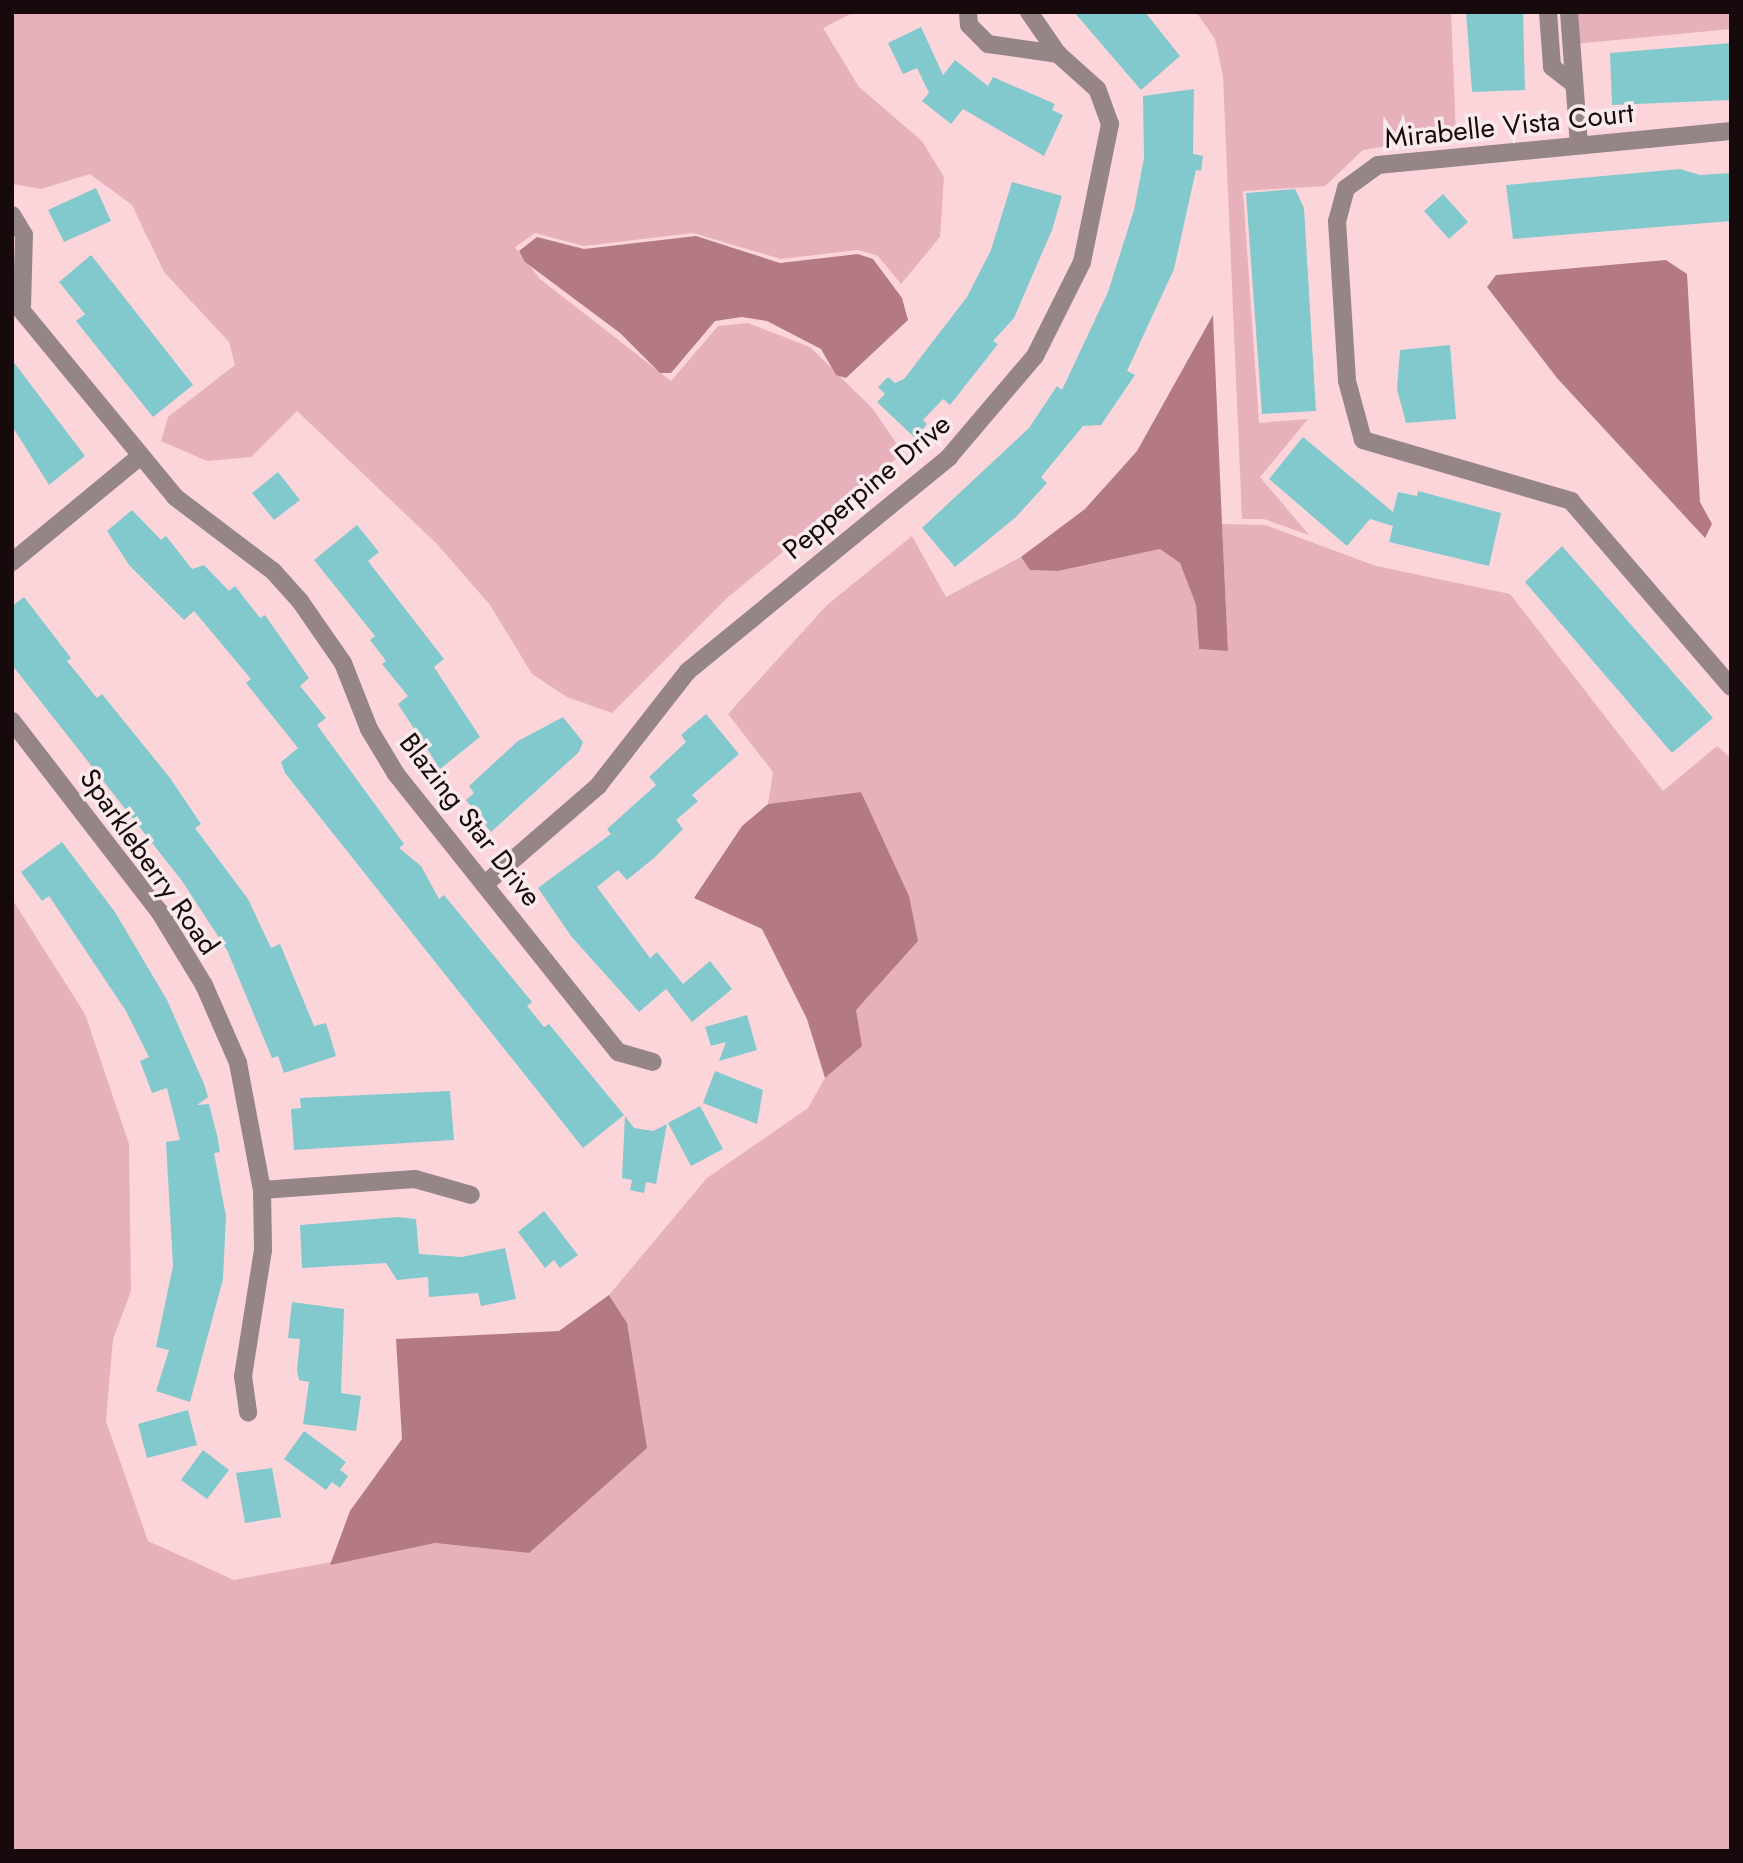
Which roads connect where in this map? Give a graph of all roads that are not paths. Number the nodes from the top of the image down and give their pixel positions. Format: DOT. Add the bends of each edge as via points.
graph roads {
  1 [pos="968,12"];
  2 [pos="1029,12"];
  3 [pos="1548,12"];
  4 [pos="1569,12"];
  5 [pos="1058,54"];
  6 [pos="1574,84"];
  7 [pos="1731,131"];
  8 [pos="1579,144"];
  9 [pos="12,215"];
  10 [pos="17,303"];
  11 [pos="138,458"];
  12 [pos="12,562"];
  13 [pos="1731,687"];
  14 [pos="12,721"];
  15 [pos="485,884"];
  16 [pos="653,1062"];
  17 [pos="262,1190"];
  18 [pos="471,1195"];
  19 [pos="248,1413"];
  1 -- 5 [label="street" via="969,25 988,44"];
  2 -- 5 [label="street, Pepperpine Drive"];
  3 -- 6 [label="street" via="1552,67"];
  4 -- 6 [label="street"];
  5 -- 15 [label="street, Pepperpine Drive" via="1097,89 1110,124 1082,262 1035,356 949,457 688,671 598,786"];
  6 -- 8 [label="street"];
  7 -- 8 [label="street, Mirabelle Vista Court"];
  8 -- 13 [label="street, Mirabelle Vista Court" via="1414,157 1378,164 1346,188 1337,221 1349,401 1363,440 1572,501"];
  9 -- 10 [label="street, Blazing Star Drive" via="24,235"];
  10 -- 11 [label="street, Blazing Star Drive"];
  11 -- 12 [label="street"];
  11 -- 15 [label="street, Blazing Star Drive" via="175,497 273,571 307,610 343,663 369,729 396,774"];
  14 -- 17 [label="street, Sparkleberry Road" via="120,857 204,985 238,1063"];
  15 -- 16 [label="street, Blazing Star Drive" via="618,1052"];
  17 -- 18 [label="street" via="415,1179"];
  17 -- 19 [label="street, Sparkleberry Road" via="263,1250 243,1376"];
}
